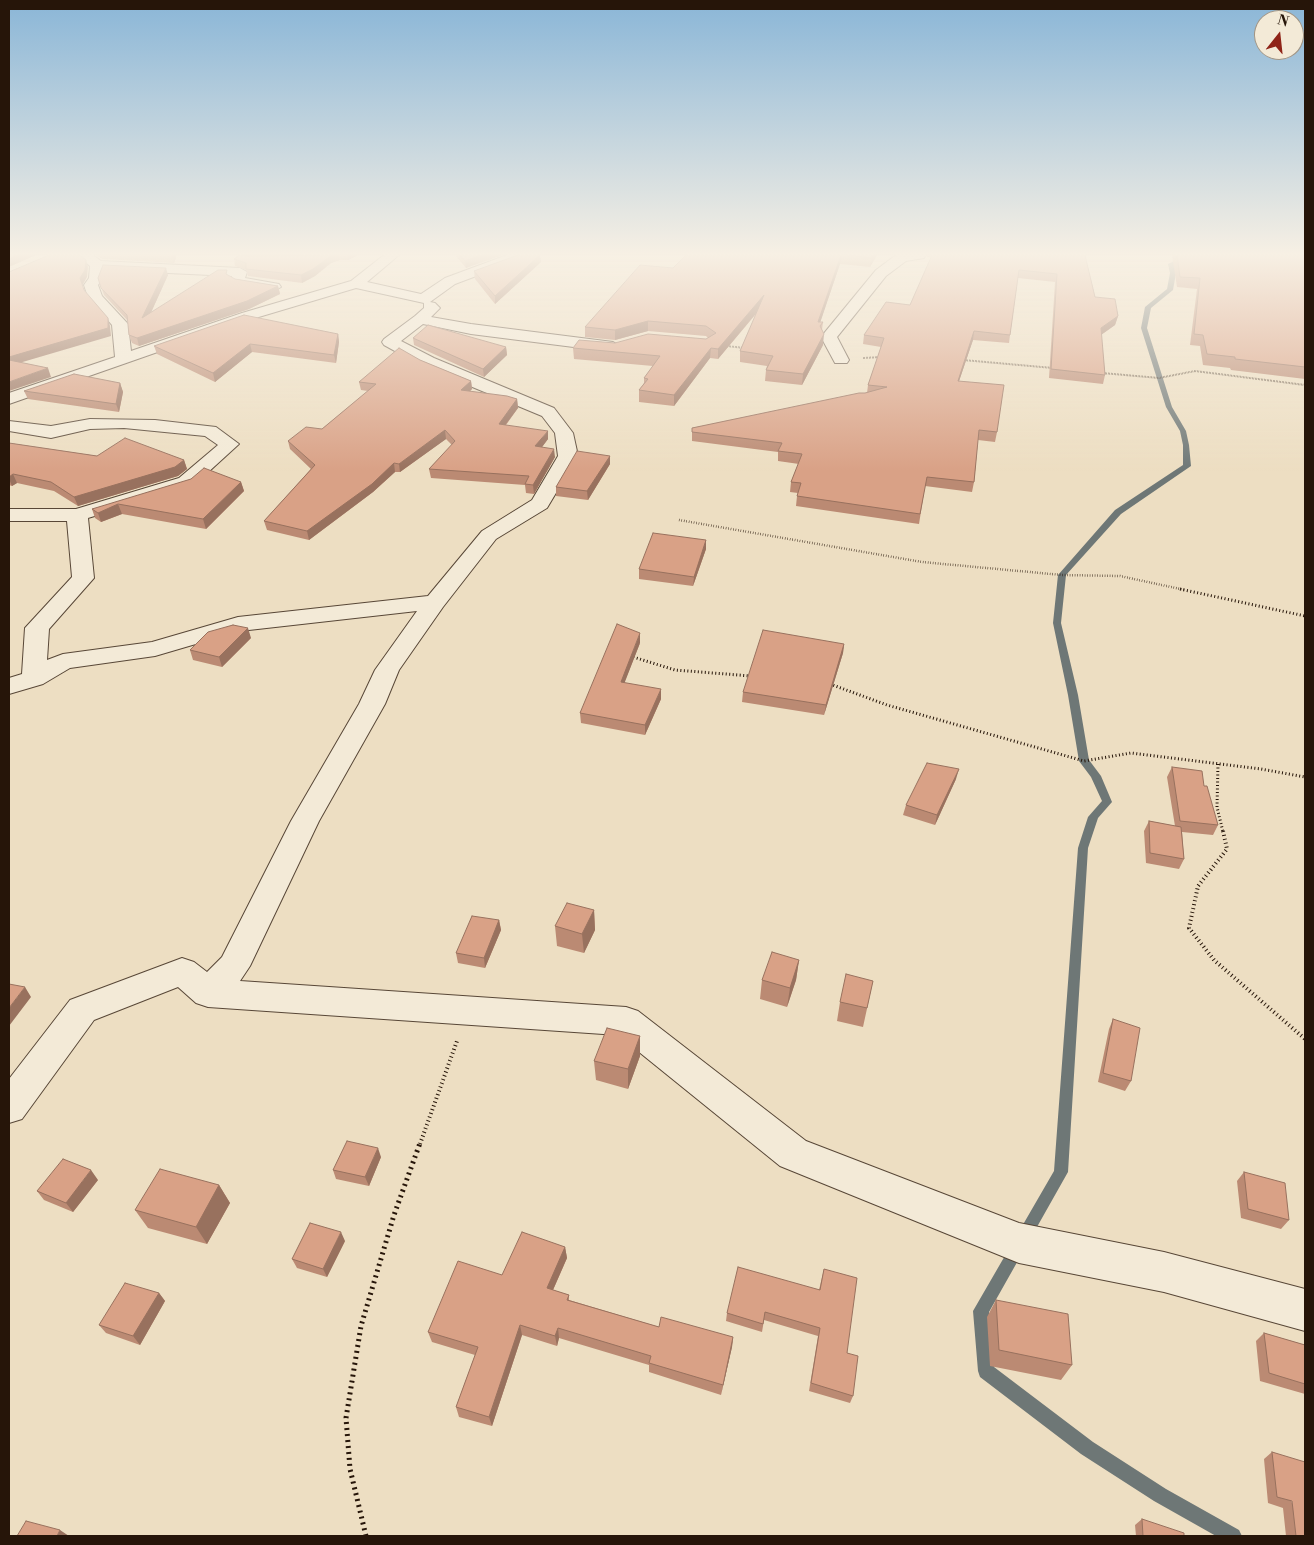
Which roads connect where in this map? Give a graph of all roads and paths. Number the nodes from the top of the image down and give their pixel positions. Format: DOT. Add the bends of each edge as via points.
graph roads {
  1 [pos="121,327"];
  2 [pos="215,327"];
  3 [pos="404,327"];
  4 [pos="499,327"];
  5 [pos="837,327"];
  6 [pos="632,343"];
  7 [pos="725,346"];
  8 [pos="754,349"];
  9 [pos="883,357"];
  10 [pos="123,359"];
  11 [pos="957,359"];
  12 [pos="841,360"];
  13 [pos="1053,368"];
  14 [pos="1101,372"];
  15 [pos="1305,385"];
  16 [pos="9,399"];
  17 [pos="9,426"];
  18 [pos="9,515"];
  19 [pos="76,515"];
  20 [pos="679,520"];
  21 [pos="435,602"];
  22 [pos="1305,616"];
  23 [pos="625,654"];
  24 [pos="760,677"];
  25 [pos="34,679"];
  26 [pos="826,683"];
  27 [pos="9,686"];
  28 [pos="1218,764"];
  29 [pos="1305,777"];
  30 [pos="208,992"];
  31 [pos="472,1010"];
  32 [pos="1305,1039"];
  33 [pos="9,1107"];
  34 [pos="1305,1310"];
  35 [pos="366,1536"];
  1 -- 10 [label="street"];
  2 -- 10 [label="street"];
  3 -- 21 [label="street" via="390,342 428,362 548,412 564,433 568,456 540,504 489,535"];
  4 -- 6 [label="street" via="563,342 615,347"];
  5 -- 12 [label="street" via="829,337"];
  7 -- 8 [label="path"];
  9 -- 12 [label="path"];
  10 -- 16 [label="street"];
  11 -- 13 [label="path"];
  14 -- 15 [label="path" via="1158,378 1195,371"];
  17 -- 19 [label="street" via="52,432 90,424 155,425 210,431 230,444 186,482"];
  18 -- 19 [label="street"];
  19 -- 25 [label="street" via="83,578 37,628"];
  20 -- 22 [label="path" via="922,562 1062,575 1120,576"];
  21 -- 25 [label="street" via="238,624 155,649 63,661"];
  21 -- 30 [label="street" via="387,670 372,704 305,821 234,966"];
  23 -- 24 [label="path" via="675,670"];
  25 -- 27 [label="street"];
  26 -- 28 [label="path" via="887,705 1084,761 1131,753"];
  28 -- 29 [label="path"];
  28 -- 32 [label="path" via="1217,807 1227,849 1198,886 1189,928 1214,960"];
  30 -- 31 [label="street"];
  30 -- 33 [label="street" via="182,971 82,1010"];
  31 -- 34 [label="street" via="626,1021 793,1154 1019,1243 1164,1272"];
  31 -- 35 [label="path" via="451,1054 394,1215 361,1326 346,1418 350,1469"];
}
